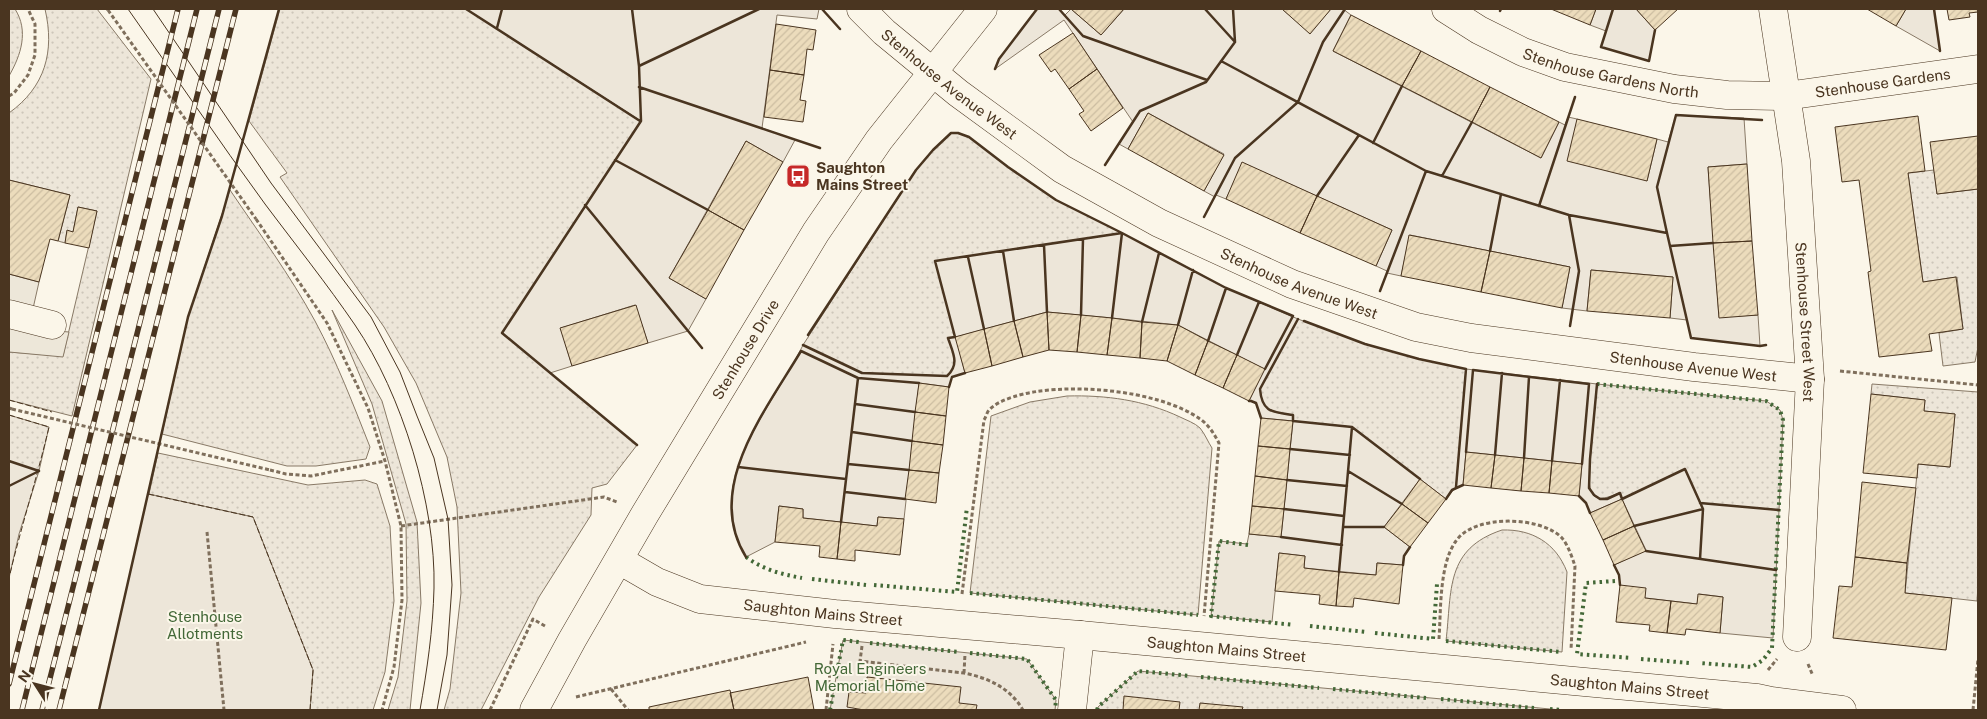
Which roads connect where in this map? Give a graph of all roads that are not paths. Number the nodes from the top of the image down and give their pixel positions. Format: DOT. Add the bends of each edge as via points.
graph roads {
  1 [pos="861,9"];
  2 [pos="983,9"];
  3 [pos="1446,9"];
  4 [pos="1773,9"];
  5 [pos="1978,69"];
  6 [pos="932,72"];
  7 [pos="1786,96"];
  8 [pos="9,314"];
  9 [pos="52,325"];
  10 [pos="1810,373"];
  11 [pos="619,560"];
  12 [pos="1080,634"];
  13 [pos="1797,637"];
  14 [pos="1772,706"];
  15 [pos="534,708"];
  16 [pos="1072,710"];
  17 [pos="1842,710"];
  1 -- 6 [label="street, Stenhouse Avenue West"];
  2 -- 6 [label="street, Stenhouse Drive"];
  3 -- 7 [label="street, Stenhouse Gardens North" via="1523,52 1565,67 1674,89 1727,95"];
  4 -- 7 [label="street, Stenhouse Street West"];
  5 -- 7 [label="street, Stenhouse Gardens"];
  6 -- 10 [label="street, Stenhouse Avenue West" via="1062,169 1159,223 1292,284 1380,316 1470,338 1694,367"];
  6 -- 11 [label="street, Stenhouse Drive" via="879,140 816,232"];
  7 -- 10 [label="street, Stenhouse Street West" via="1796,161"];
  8 -- 9 [label="street"];
  10 -- 13 [label="street, Stenhouse Street West"];
  11 -- 12 [label="street, Saughton Mains Street" via="658,582 700,599 834,625 866,617"];
  11 -- 15 [label="street, Stenhouse Drive"];
  12 -- 14 [label="street, Saughton Mains Street" via="1757,698"];
  12 -- 16 [label="street"];
  14 -- 17 [label="street, Saughton Mains Street"];
}
